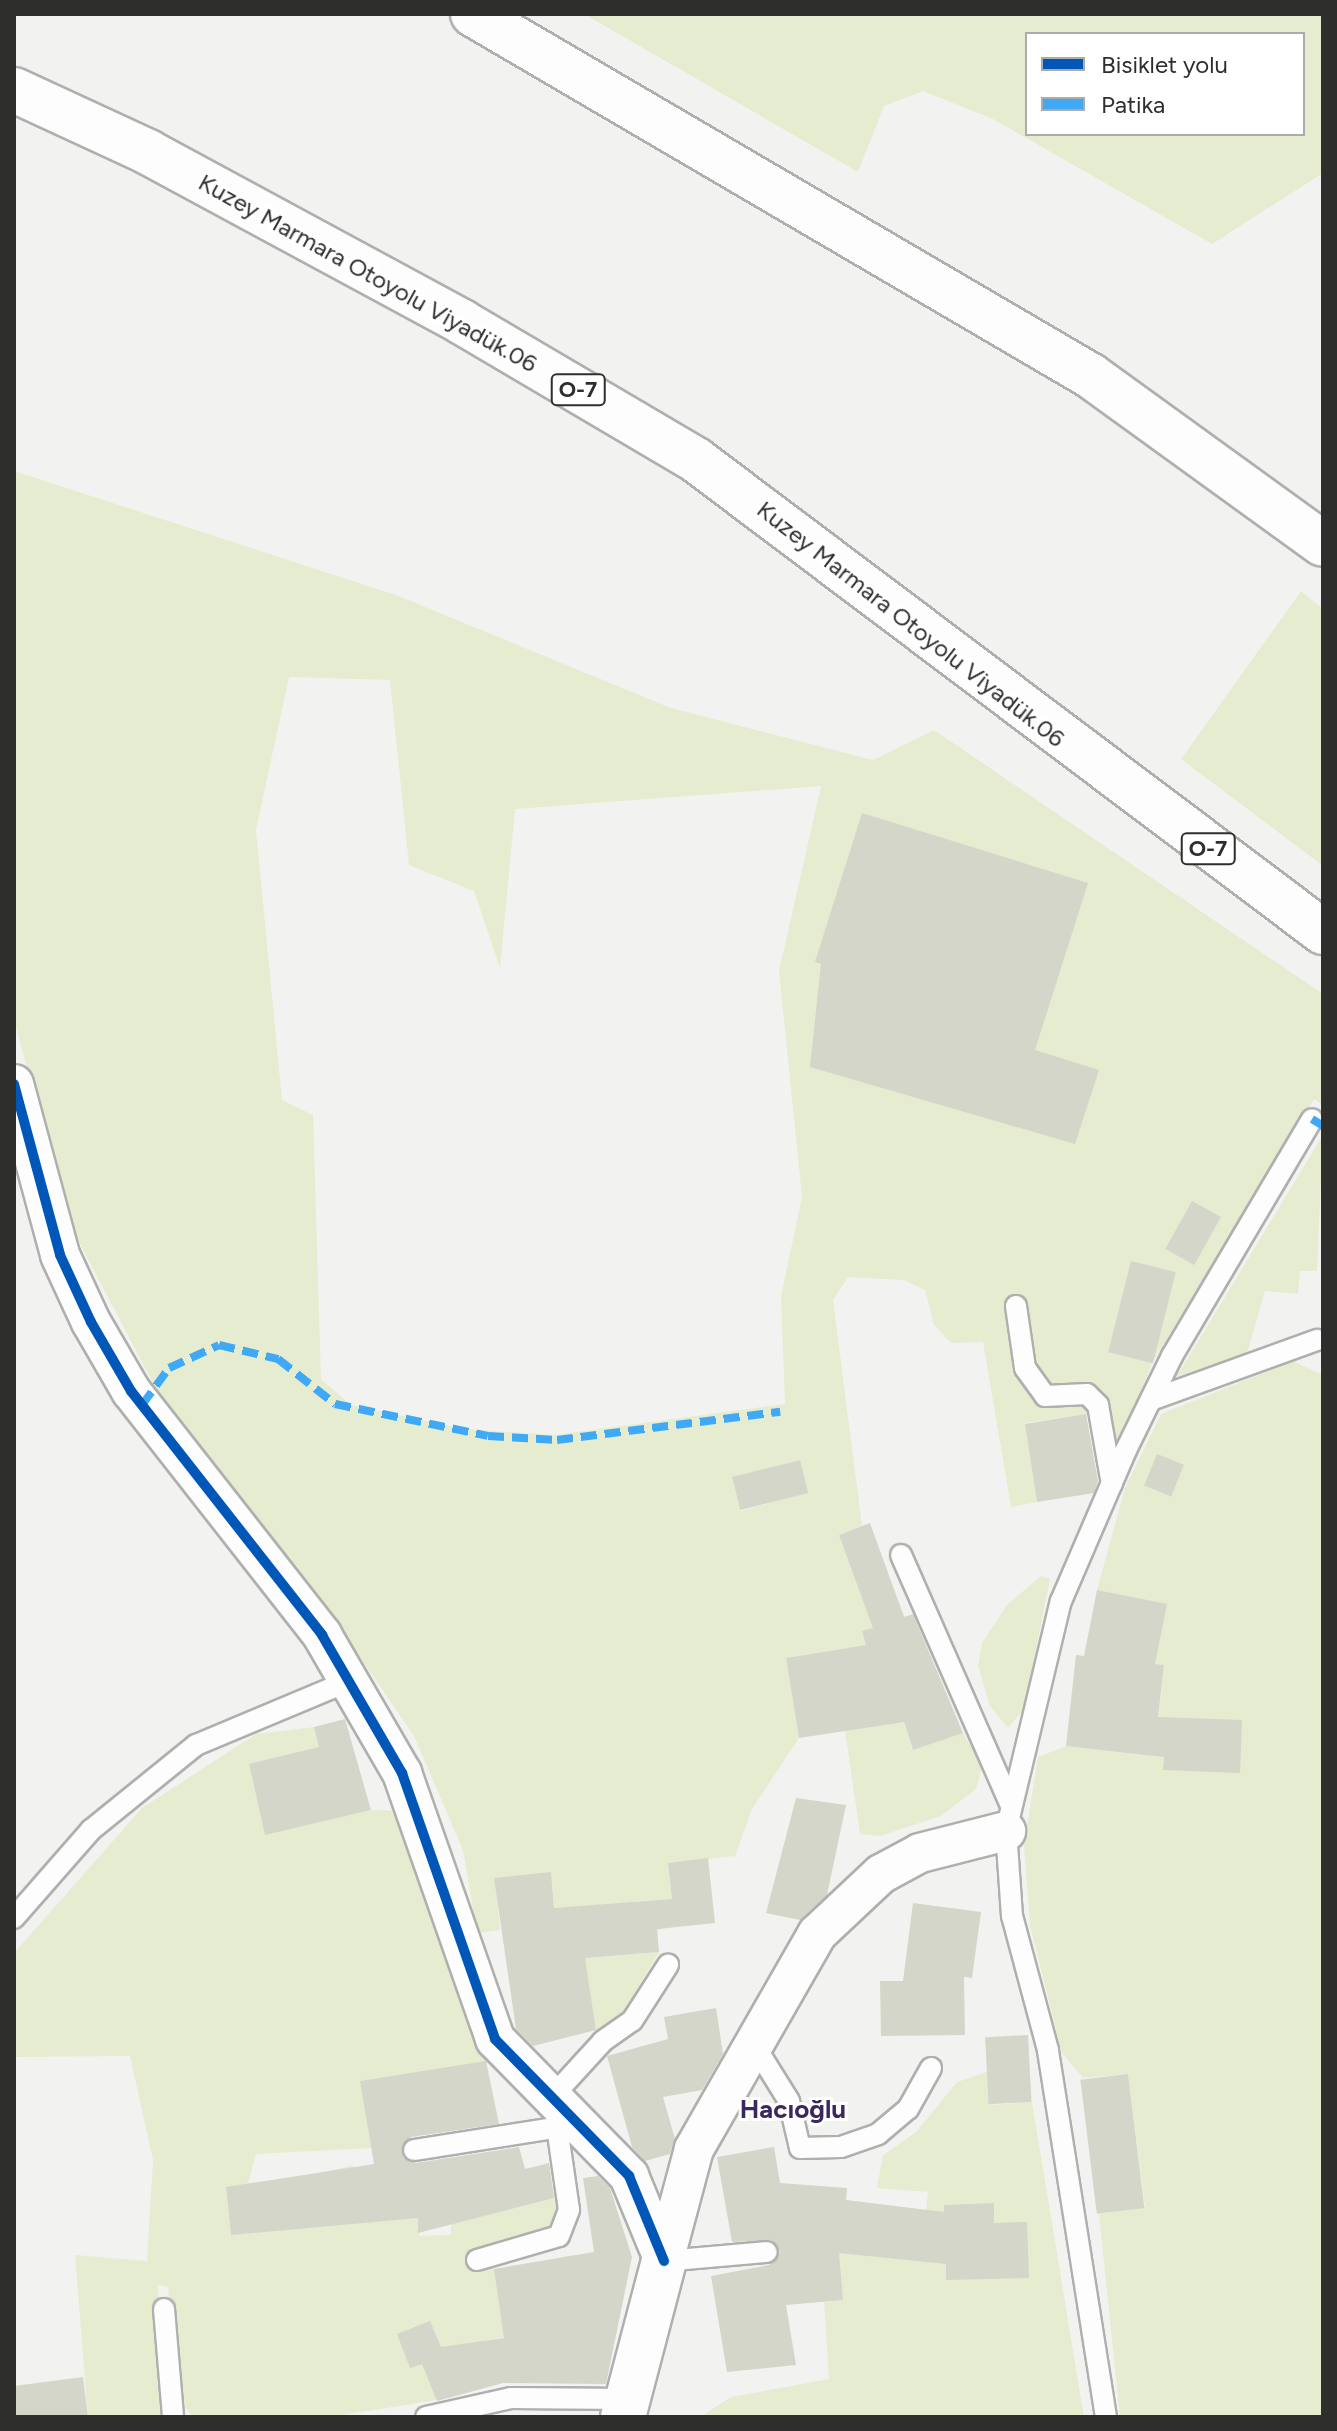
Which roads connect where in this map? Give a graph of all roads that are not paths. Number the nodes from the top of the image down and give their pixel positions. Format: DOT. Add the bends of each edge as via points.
graph roads {
  1 [pos="473,14"];
  2 [pos="14,90"];
  3 [pos="1323,544"];
  4 [pos="1323,932"];
  5 [pos="14,1084"];
  6 [pos="1312,1119"];
  7 [pos="1016,1306"];
  8 [pos="1317,1340"];
  9 [pos="1151,1400"];
  10 [pos="1112,1484"];
  11 [pos="901,1555"];
  12 [pos="349,1681"];
  13 [pos="1008,1818"];
  14 [pos="14,1918"];
  15 [pos="668,1965"];
  16 [pos="756,2048"];
  17 [pos="931,2068"];
  18 [pos="562,2116"];
  19 [pos="414,2150"];
  20 [pos="767,2252"];
  21 [pos="477,2260"];
  22 [pos="664,2261"];
  23 [pos="164,2309"];
  24 [pos="626,2408"];
  25 [pos="173,2417"];
  26 [pos="426,2417"];
  27 [pos="1106,2417"];
  1 -- 3 [label="main road" via="1091,376"];
  2 -- 4 [label="main road, Kuzey Marmara Otoyolu Viyadük.06 / O-7" via="148,152 449,314 696,460 1093,765"];
  5 -- 12 [label="street" via="60,1255 91,1322 131,1391 322,1635"];
  6 -- 9 [label="lane"];
  7 -- 10 [label="lane" via="1025,1368 1045,1396 1087,1394 1098,1405"];
  8 -- 9 [label="lane"];
  9 -- 10 [label="lane"];
  10 -- 13 [label="lane" via="1061,1601"];
  11 -- 13 [label="lane"];
  12 -- 14 [label="lane" via="196,1745 91,1830"];
  12 -- 18 [label="street" via="402,1773 495,2039"];
  13 -- 16 [label="street" via="920,1853 847,1899 817,1934"];
  13 -- 27 [label="lane" via="1012,1916 1048,2050"];
  15 -- 18 [label="lane" via="632,2021 603,2041"];
  16 -- 17 [label="lane" via="789,2101 800,2148 841,2147 878,2134 908,2109"];
  16 -- 22 [label="street" via="694,2149"];
  18 -- 19 [label="lane"];
  18 -- 21 [label="lane" via="569,2210 559,2236"];
  18 -- 22 [label="street" via="629,2176"];
  20 -- 22 [label="lane"];
  22 -- 24 [label="main road"];
  23 -- 25 [label="lane"];
  24 -- 26 [label="lane" via="511,2398"];
}
